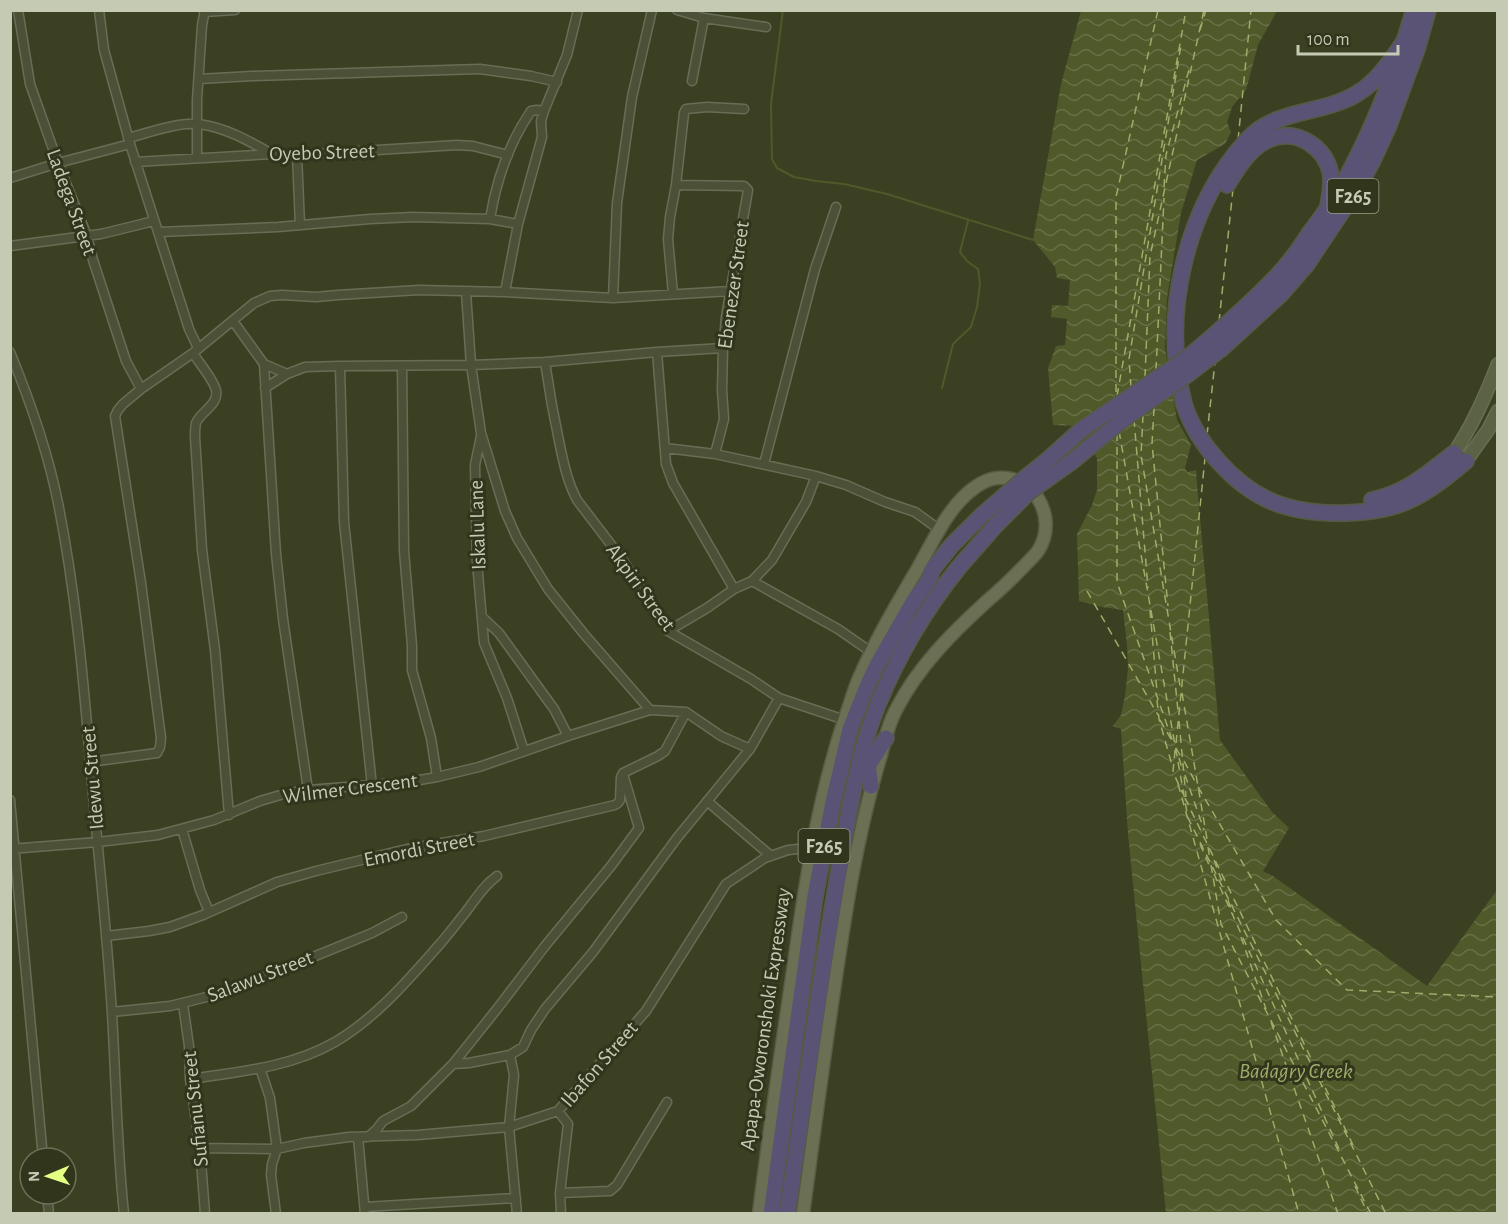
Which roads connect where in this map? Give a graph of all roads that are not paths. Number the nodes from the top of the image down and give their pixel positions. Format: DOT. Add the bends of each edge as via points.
graph roads {
  1 [pos="18,10"];
  2 [pos="99,10"];
  3 [pos="235,10"];
  4 [pos="578,10"];
  5 [pos="651,10"];
  6 [pos="677,10"];
  7 [pos="1414,10"];
  8 [pos="1428,10"];
  9 [pos="205,11"];
  10 [pos="704,18"];
  11 [pos="766,27"];
  12 [pos="1406,39"];
  13 [pos="199,80"];
  14 [pos="692,81"];
  15 [pos="557,82"];
  16 [pos="744,109"];
  17 [pos="543,111"];
  18 [pos="196,124"];
  19 [pos="129,141"];
  20 [pos="272,154"];
  21 [pos="508,154"];
  22 [pos="297,155"];
  23 [pos="196,157"];
  24 [pos="135,162"];
  25 [pos="58,163"];
  26 [pos="10,178"];
  27 [pos="676,185"];
  28 [pos="836,207"];
  29 [pos="1328,209"];
  30 [pos="490,219"];
  31 [pos="154,221"];
  32 [pos="518,224"];
  33 [pos="300,225"];
  34 [pos="159,232"];
  35 [pos="87,236"];
  36 [pos="10,246"];
  37 [pos="506,291"];
  38 [pos="731,291"];
  39 [pos="466,292"];
  40 [pos="673,294"];
  41 [pos="613,298"];
  42 [pos="232,321"];
  43 [pos="1217,343"];
  44 [pos="723,348"];
  45 [pos="196,350"];
  46 [pos="10,352"];
  47 [pos="657,352"];
  48 [pos="545,362"];
  49 [pos="264,364"];
  50 [pos="1497,364"];
  51 [pos="471,365"];
  52 [pos="13,366"];
  53 [pos="339,366"];
  54 [pos="402,366"];
  55 [pos="287,374"];
  56 [pos="265,388"];
  57 [pos="141,389"];
  58 [pos="1497,411"];
  59 [pos="481,434"];
  60 [pos="665,448"];
  61 [pos="715,454"];
  62 [pos="1460,457"];
  63 [pos="764,464"];
  64 [pos="816,476"];
  65 [pos="940,530"];
  66 [pos="752,581"];
  67 [pos="734,589"];
  68 [pos="482,617"];
  69 [pos="668,631"];
  70 [pos="872,652"];
  71 [pos="779,698"];
  72 [pos="650,710"];
  73 [pos="686,712"];
  74 [pos="845,720"];
  75 [pos="869,730"];
  76 [pos="568,736"];
  77 [pos="886,738"];
  78 [pos="750,749"];
  79 [pos="524,751"];
  80 [pos="839,752"];
  81 [pos="90,762"];
  82 [pos="869,766"];
  83 [pos="623,773"];
  84 [pos="437,777"];
  85 [pos="855,785"];
  86 [pos="372,786"];
  87 [pos="871,786"];
  88 [pos="308,790"];
  89 [pos="10,800"];
  90 [pos="707,801"];
  91 [pos="828,801"];
  92 [pos="229,814"];
  93 [pos="182,829"];
  94 [pos="98,842"];
  95 [pos="13,849"];
  96 [pos="813,850"];
  97 [pos="771,856"];
  98 [pos="497,876"];
  99 [pos="209,912"];
  100 [pos="402,917"];
  101 [pos="106,936"];
  102 [pos="183,1004"];
  103 [pos="112,1012"];
  104 [pos="510,1055"];
  105 [pos="453,1064"];
  106 [pos="260,1068"];
  107 [pos="190,1079"];
  108 [pos="667,1102"];
  109 [pos="558,1111"];
  110 [pos="509,1127"];
  111 [pos="363,1137"];
  112 [pos="42,1146"];
  113 [pos="200,1149"];
  114 [pos="277,1149"];
  115 [pos="560,1193"];
  116 [pos="516,1198"];
  117 [pos="365,1210"];
  118 [pos="124,1214"];
  119 [pos="205,1214"];
  120 [pos="276,1214"];
  121 [pos="517,1214"];
  122 [pos="561,1214"];
  123 [pos="759,1214"];
  124 [pos="771,1214"];
  125 [pos="787,1214"];
  126 [pos="803,1214"];
  1 -- 25 [label="street, Ladega Street" via="30,84"];
  2 -- 19 [label="street" via="104,50"];
  3 -- 9 [label="street"];
  4 -- 15 [label="street"];
  5 -- 41 [label="street" via="632,97 617,203"];
  6 -- 10 [label="street"];
  7 -- 12 [label="highway, Apapa-Oworonshoki Expressway / F265"];
  8 -- 43 [label="highway, Apapa-Oworonshoki Expressway / F265" via="1396,108 1355,192 1281,294"];
  9 -- 13 [label="street"];
  10 -- 11 [label="street"];
  10 -- 14 [label="street"];
  12 -- 29 [label="highway, Apapa-Oworonshoki Expressway / F265" via="1366,139"];
  12 -- 62 [label="highway" via="1386,68 1358,93 1269,123 1248,139 1231,160 1207,199 1191,237 1179,285 1175,353 1184,405 1210,452 1252,491 1289,508 1319,513 1362,512 1408,501 1440,482"];
  13 -- 15 [label="street" via="480,69"];
  13 -- 18 [label="street"];
  15 -- 17 [label="street"];
  16 -- 27 [label="street" via="686,109"];
  17 -- 21 [label="street" via="531,111"];
  17 -- 32 [label="street" via="542,137"];
  18 -- 19 [label="street" via="178,125"];
  18 -- 20 [label="street" via="240,136"];
  18 -- 23 [label="street"];
  19 -- 24 [label="street"];
  19 -- 25 [label="street"];
  20 -- 22 [label="street, Oyebo Street"];
  20 -- 23 [label="street, Oyebo Street"];
  21 -- 22 [label="street, Oyebo Street" via="458,145"];
  21 -- 30 [label="street"];
  22 -- 33 [label="street"];
  23 -- 24 [label="street, Oyebo Street"];
  24 -- 31 [label="street"];
  25 -- 26 [label="street"];
  25 -- 35 [label="street, Ladega Street"];
  27 -- 38 [label="street, Ebenezer Street" via="747,188"];
  27 -- 40 [label="street" via="668,239"];
  28 -- 63 [label="street" via="815,269"];
  29 -- 43 [label="highway, Apapa-Oworonshoki Expressway / F265" via="1279,274"];
  29 -- 62 [label="highway" via="1331,181 1323,154 1303,139 1276,136 1251,152 1210,212 1188,283 1184,319 1190,388 1201,420 1214,442 1248,476 1280,495 1311,503 1358,503 1389,496"];
  30 -- 32 [label="street"];
  30 -- 33 [label="street" via="413,217"];
  31 -- 34 [label="street"];
  31 -- 35 [label="street"];
  32 -- 37 [label="street"];
  33 -- 34 [label="street"];
  34 -- 45 [label="street"];
  35 -- 36 [label="street"];
  35 -- 57 [label="street, Ladega Street" via="126,361"];
  37 -- 39 [label="street"];
  37 -- 41 [label="street"];
  38 -- 40 [label="street"];
  38 -- 44 [label="street, Ebenezer Street"];
  39 -- 42 [label="street" via="270,296"];
  39 -- 51 [label="street"];
  40 -- 41 [label="street"];
  42 -- 45 [label="street"];
  42 -- 49 [label="street"];
  43 -- 75 [label="highway, Apapa-Oworonshoki Expressway / F265, bridge" via="1188,374 1029,492 995,526 918,625 891,674"];
  43 -- 80 [label="highway, Apapa-Oworonshoki Expressway / F265, bridge" via="1186,359 1081,430 951,546 898,626"];
  44 -- 47 [label="street"];
  44 -- 61 [label="street, Ebenezer Street" via="724,419"];
  45 -- 57 [label="street"];
  45 -- 92 [label="street" via="216,394 195,425 195,437 202,550"];
  46 -- 52 [label="street, Idewu Street"];
  47 -- 48 [label="street"];
  47 -- 60 [label="street"];
  48 -- 51 [label="street"];
  48 -- 69 [label="street, Akpiri Street" via="572,490"];
  49 -- 55 [label="street"];
  49 -- 56 [label="street"];
  50 -- 62 [label="street"];
  51 -- 54 [label="street"];
  51 -- 59 [label="street"];
  52 -- 81 [label="street, Idewu Street" via="37,426 58,502 74,592"];
  53 -- 54 [label="street"];
  53 -- 55 [label="street" via="305,367"];
  53 -- 86 [label="street" via="344,522"];
  54 -- 84 [label="street" via="404,551 412,670 431,738"];
  55 -- 56 [label="street"];
  56 -- 88 [label="street" via="276,554"];
  57 -- 81 [label="street" via="115,416 141,583 160,747 156,753"];
  58 -- 62 [label="street" via="1488,430"];
  59 -- 68 [label="street, Iskalu Lane" via="475,465"];
  59 -- 72 [label="street" via="505,511 548,589"];
  60 -- 61 [label="street"];
  60 -- 67 [label="street" via="666,464 674,483"];
  61 -- 63 [label="street"];
  63 -- 64 [label="street"];
  64 -- 65 [label="street" via="915,512"];
  64 -- 66 [label="street" via="806,502 772,560"];
  65 -- 70 [label="main road, Apapa-Oworonshoki Expressway"];
  65 -- 77 [label="main road, Apapa-Oworonshoki Expressway" via="957,502 988,479 1025,483 1039,500 1046,520 1038,551 937,651 895,711"];
  66 -- 67 [label="street"];
  66 -- 70 [label="street" via="838,628"];
  67 -- 69 [label="street"];
  68 -- 76 [label="street" via="506,642 554,709"];
  68 -- 79 [label="street, Iskalu Lane" via="486,648"];
  69 -- 71 [label="street, Akpiri Street"];
  70 -- 74 [label="main road, Apapa-Oworonshoki Expressway"];
  71 -- 74 [label="street, Akpiri Street"];
  71 -- 78 [label="street"];
  72 -- 73 [label="street"];
  72 -- 76 [label="street, Wilmer Crescent"];
  73 -- 78 [label="street" via="721,736"];
  73 -- 83 [label="street" via="664,751"];
  74 -- 80 [label="main road, Apapa-Oworonshoki Expressway"];
  75 -- 82 [label="highway"];
  75 -- 85 [label="highway, Apapa-Oworonshoki Expressway / F265"];
  76 -- 79 [label="street, Wilmer Crescent"];
  77 -- 82 [label="highway"];
  77 -- 87 [label="main road, Apapa-Oworonshoki Expressway"];
  78 -- 90 [label="street"];
  79 -- 84 [label="street, Wilmer Crescent"];
  80 -- 91 [label="highway, Apapa-Oworonshoki Expressway / F265"];
  80 -- 91 [label="highway"];
  81 -- 94 [label="street, Idewu Street"];
  82 -- 85 [label="highway"];
  82 -- 87 [label="highway"];
  83 -- 99 [label="street, Emordi Street" via="620,800 615,805 316,871 277,882"];
  83 -- 105 [label="street" via="639,828"];
  84 -- 86 [label="street, Wilmer Crescent"];
  85 -- 125 [label="highway, Apapa-Oworonshoki Expressway / F265" via="833,904"];
  86 -- 88 [label="street, Wilmer Crescent"];
  87 -- 126 [label="main road, Apapa-Oworonshoki Expressway" via="837,968"];
  88 -- 92 [label="street, Wilmer Crescent" via="260,801"];
  89 -- 95 [label="street"];
  90 -- 97 [label="street"];
  90 -- 104 [label="street" via="545,1009 523,1047"];
  91 -- 96 [label="main road, Apapa-Oworonshoki Expressway"];
  91 -- 124 [label="highway, Apapa-Oworonshoki Expressway / F265"];
  92 -- 93 [label="street, Wilmer Crescent"];
  93 -- 94 [label="street, Wilmer Crescent"];
  93 -- 99 [label="street"];
  94 -- 95 [label="street, Wilmer Crescent"];
  94 -- 101 [label="street, Idewu Street"];
  95 -- 112 [label="street"];
  96 -- 97 [label="street, Ibafon Street" via="788,850"];
  96 -- 123 [label="main road, Apapa-Oworonshoki Expressway"];
  97 -- 109 [label="street, Ibafon Street" via="726,884 646,1011"];
  98 -- 106 [label="street" via="397,991 362,1023 318,1050"];
  99 -- 101 [label="street, Emordi Street" via="170,927"];
  100 -- 102 [label="street, Salawu Street" via="252,983"];
  101 -- 103 [label="street, Idewu Street"];
  102 -- 103 [label="street, Salawu Street"];
  102 -- 107 [label="street, Sufianu Street"];
  103 -- 118 [label="street, Idewu Street"];
  104 -- 105 [label="street"];
  104 -- 110 [label="street" via="514,1075"];
  105 -- 111 [label="street" via="411,1106"];
  106 -- 107 [label="street"];
  106 -- 114 [label="street" via="270,1098"];
  107 -- 113 [label="street, Sufianu Street"];
  108 -- 115 [label="street" via="610,1191"];
  109 -- 110 [label="street, Ibafon Street"];
  109 -- 115 [label="street" via="568,1124"];
  110 -- 111 [label="street, Ibafon Street"];
  110 -- 116 [label="street"];
  111 -- 114 [label="street, Ibafon Street"];
  111 -- 117 [label="street"];
  113 -- 114 [label="street, Ibafon Street"];
  113 -- 119 [label="street, Sufianu Street"];
  114 -- 120 [label="street" via="271,1175"];
  115 -- 122 [label="street"];
  116 -- 117 [label="street"];
  116 -- 121 [label="street"];
}
